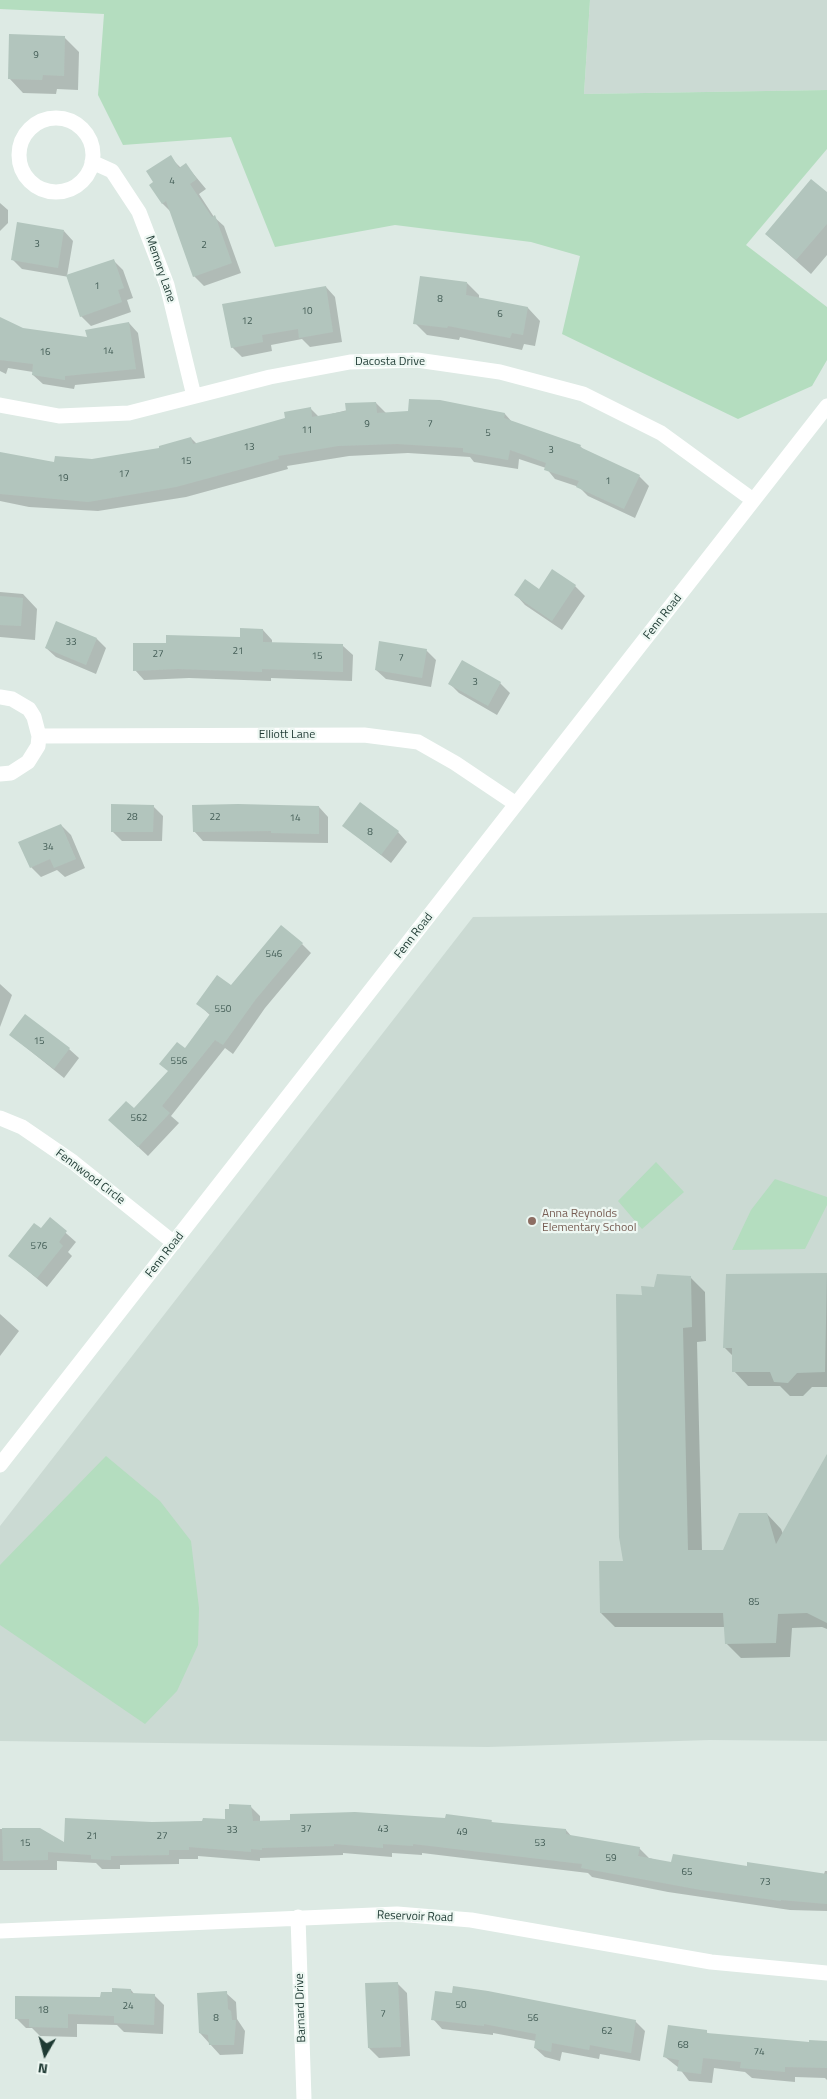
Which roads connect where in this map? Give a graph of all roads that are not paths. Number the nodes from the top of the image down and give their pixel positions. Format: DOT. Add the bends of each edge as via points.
graph roads {
  1 [pos="92,162"];
  2 [pos="194,396"];
  3 [pos="0,405"];
  4 [pos="827,406"];
  5 [pos="753,500"];
  6 [pos="0,697"];
  7 [pos="39,736"];
  8 [pos="0,774"];
  9 [pos="516,804"];
  10 [pos="0,1118"];
  11 [pos="174,1243"];
  12 [pos="0,1465"];
  13 [pos="298,1917"];
  14 [pos="0,1931"];
  15 [pos="827,1973"];
  16 [pos="304,2099"];
  1 -- 1 [label="street" via="88,174 70,190 46,191 30,182 20,166 20,142 36,123 59,118 82,128 93,150"];
  1 -- 2 [label="street, Memory Lane" via="112,171 139,212 167,285"];
  2 -- 3 [label="street, Dacosta Drive" via="129,413 59,416"];
  2 -- 5 [label="street, Dacosta Drive" via="350,362 417,360 500,372 583,394 661,433"];
  4 -- 5 [label="street, Fenn Road"];
  5 -- 9 [label="street, Fenn Road"];
  6 -- 7 [label="street" via="12,699 29,709"];
  7 -- 8 [label="street" via="38,746 28,762 11,773"];
  7 -- 9 [label="street, Elliott Lane" via="373,736 418,742"];
  9 -- 11 [label="street, Fenn Road"];
  10 -- 11 [label="street, Fennwood Circle" via="22,1127 73,1162"];
  11 -- 12 [label="street, Fenn Road"];
  13 -- 14 [label="street, Reservoir Road"];
  13 -- 15 [label="street, Reservoir Road" via="398,1914 472,1920 711,1962"];
  13 -- 16 [label="street, Barnard Drive"];
}
